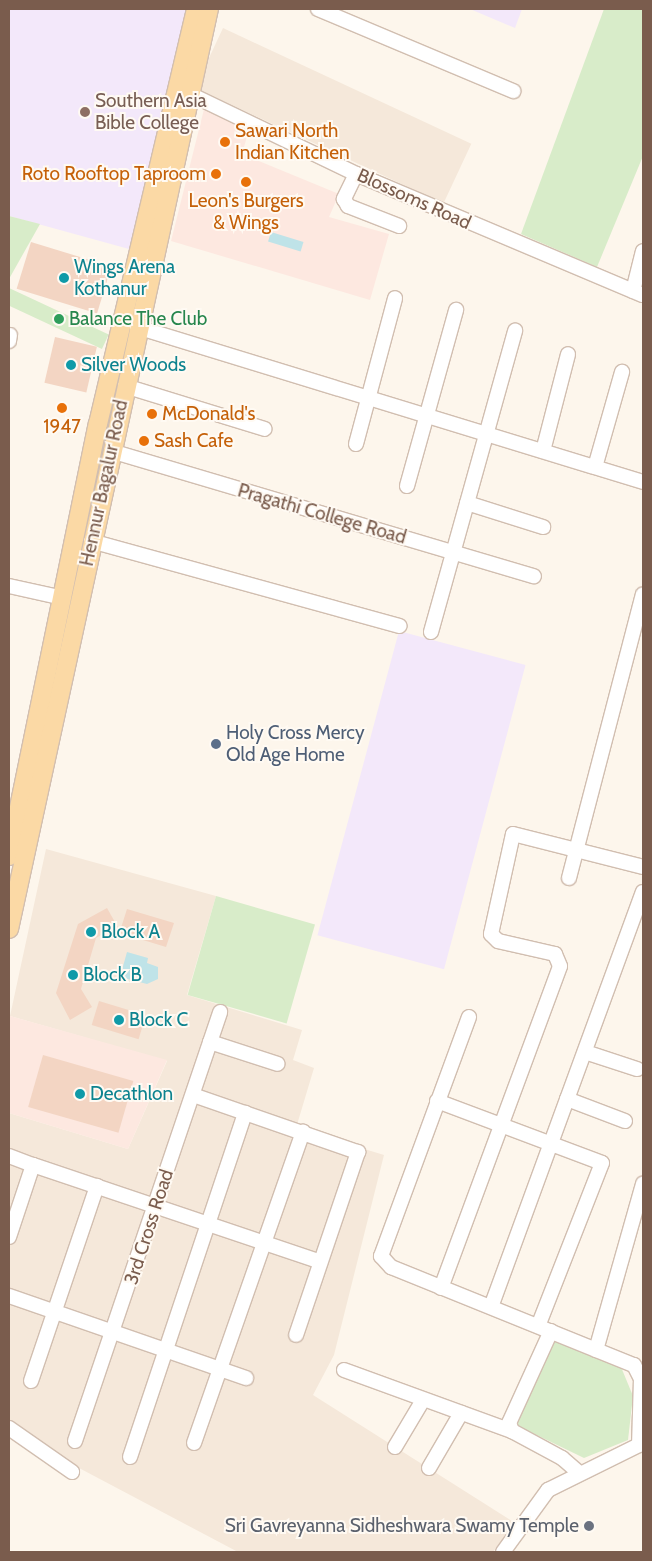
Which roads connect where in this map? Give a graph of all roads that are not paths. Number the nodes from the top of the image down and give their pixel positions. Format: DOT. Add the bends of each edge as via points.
graph roads {
  1 [pos="196,9"];
  2 [pos="209,9"];
  3 [pos="318,9"];
  4 [pos="191,55"];
  5 [pos="513,91"];
  6 [pos="190,94"];
  7 [pos="356,174"];
  8 [pos="399,226"];
  9 [pos="643,251"];
  10 [pos="638,293"];
  11 [pos="396,298"];
  12 [pos="456,310"];
  13 [pos="137,327"];
  14 [pos="515,331"];
  15 [pos="568,354"];
  16 [pos="622,372"];
  17 [pos="125,386"];
  18 [pos="368,398"];
  19 [pos="429,417"];
  20 [pos="265,429"];
  21 [pos="486,434"];
  22 [pos="356,444"];
  23 [pos="111,451"];
  24 [pos="543,451"];
  25 [pos="595,468"];
  26 [pos="643,482"];
  27 [pos="407,486"];
  28 [pos="467,503"];
  29 [pos="542,527"];
  30 [pos="92,541"];
  31 [pos="455,553"];
  32 [pos="534,576"];
  33 [pos="9,586"];
  34 [pos="643,594"];
  35 [pos="63,598"];
  36 [pos="400,626"];
  37 [pos="430,632"];
  38 [pos="12,823"];
  39 [pos="575,850"];
  40 [pos="9,856"];
  41 [pos="643,867"];
  42 [pos="568,878"];
  43 [pos="643,892"];
  44 [pos="9,926"];
  45 [pos="220,1012"];
  46 [pos="469,1017"];
  47 [pos="210,1042"];
  48 [pos="585,1052"];
  49 [pos="278,1064"];
  50 [pos="637,1070"];
  51 [pos="193,1095"];
  52 [pos="568,1099"];
  53 [pos="437,1101"];
  54 [pos="245,1113"];
  55 [pos="625,1121"];
  56 [pos="504,1126"];
  57 [pos="303,1132"];
  58 [pos="551,1144"];
  59 [pos="9,1156"];
  60 [pos="33,1165"];
  61 [pos="643,1184"];
  62 [pos="97,1186"];
  63 [pos="156,1206"];
  64 [pos="210,1224"];
  65 [pos="9,1237"];
  66 [pos="263,1242"];
  67 [pos="319,1261"];
  68 [pos="441,1288"];
  69 [pos="9,1296"];
  70 [pos="491,1307"];
  71 [pos="53,1313"];
  72 [pos="545,1329"];
  73 [pos="114,1335"];
  74 [pos="296,1335"];
  75 [pos="596,1350"];
  76 [pos="168,1352"];
  77 [pos="219,1368"];
  78 [pos="344,1370"];
  79 [pos="246,1378"];
  80 [pos="31,1381"];
  81 [pos="424,1400"];
  82 [pos="461,1413"];
  83 [pos="9,1428"];
  84 [pos="512,1432"];
  85 [pos="75,1441"];
  86 [pos="194,1443"];
  87 [pos="641,1444"];
  88 [pos="395,1447"];
  89 [pos="130,1457"];
  90 [pos="429,1468"];
  91 [pos="72,1472"];
  92 [pos="578,1472"];
  93 [pos="503,1552"];
  1 -- 4 [label="main road, Hennur Bagalur Road"];
  2 -- 4 [label="main road, Hennur Bagalur Road"];
  3 -- 5 [label="street"];
  4 -- 6 [label="main road, Hennur Bagalur Road"];
  4 -- 35 [label="main road, Hennur Bagalur Road"];
  6 -- 7 [label="street, Blossoms Road"];
  6 -- 13 [label="main road, Hennur Bagalur Road"];
  7 -- 8 [label="street" via="344,198 348,206"];
  7 -- 10 [label="street, Blossoms Road"];
  9 -- 10 [label="street"];
  11 -- 18 [label="street"];
  12 -- 19 [label="street"];
  13 -- 17 [label="main road, Hennur Bagalur Road"];
  13 -- 18 [label="street"];
  14 -- 21 [label="street"];
  15 -- 24 [label="street"];
  16 -- 25 [label="street"];
  17 -- 20 [label="street"];
  17 -- 23 [label="main road, Hennur Bagalur Road"];
  18 -- 19 [label="street"];
  18 -- 22 [label="street"];
  19 -- 21 [label="street"];
  19 -- 27 [label="street"];
  21 -- 24 [label="street"];
  21 -- 28 [label="street"];
  23 -- 30 [label="main road, Hennur Bagalur Road"];
  23 -- 31 [label="street, Pragathi College Road"];
  24 -- 25 [label="street"];
  25 -- 26 [label="street"];
  28 -- 29 [label="street"];
  28 -- 31 [label="street"];
  30 -- 36 [label="street"];
  30 -- 44 [label="main road, Hennur Bagalur Road"];
  31 -- 32 [label="street, Pragathi College Road"];
  31 -- 37 [label="street"];
  33 -- 35 [label="street"];
  34 -- 39 [label="street"];
  35 -- 38 [label="main road, Hennur Bagalur Road"];
  38 -- 40 [label="main road, Hennur Bagalur Road"];
  39 -- 41 [label="street"];
  39 -- 42 [label="street"];
  39 -- 56 [label="street" via="513,834 491,934 498,941 555,954 560,966"];
  43 -- 48 [label="street"];
  45 -- 47 [label="street, 3rd Cross Road"];
  46 -- 53 [label="street"];
  47 -- 49 [label="street"];
  47 -- 51 [label="street, 3rd Cross Road"];
  48 -- 50 [label="street"];
  48 -- 52 [label="street"];
  51 -- 54 [label="street"];
  51 -- 63 [label="street, 3rd Cross Road"];
  52 -- 55 [label="street"];
  52 -- 58 [label="street"];
  53 -- 56 [label="street"];
  53 -- 68 [label="street" via="381,1256 391,1266"];
  54 -- 57 [label="street"];
  54 -- 64 [label="street"];
  56 -- 58 [label="street"];
  56 -- 68 [label="street"];
  57 -- 66 [label="street"];
  57 -- 67 [label="street" via="358,1152"];
  58 -- 70 [label="street"];
  58 -- 72 [label="street" via="602,1162"];
  59 -- 60 [label="street"];
  60 -- 62 [label="street"];
  60 -- 65 [label="street"];
  61 -- 75 [label="street"];
  62 -- 63 [label="street"];
  62 -- 71 [label="street"];
  63 -- 64 [label="street"];
  63 -- 73 [label="street, 3rd Cross Road"];
  64 -- 66 [label="street"];
  64 -- 76 [label="street"];
  66 -- 67 [label="street"];
  66 -- 77 [label="street"];
  67 -- 74 [label="street"];
  68 -- 70 [label="street"];
  69 -- 71 [label="street"];
  70 -- 72 [label="street"];
  71 -- 73 [label="street"];
  71 -- 80 [label="street"];
  72 -- 75 [label="street"];
  72 -- 84 [label="street" via="509,1416"];
  73 -- 76 [label="street"];
  73 -- 85 [label="street, 3rd Cross Road"];
  75 -- 87 [label="street" via="638,1370"];
  76 -- 77 [label="street"];
  76 -- 89 [label="street"];
  77 -- 79 [label="street"];
  77 -- 86 [label="street"];
  78 -- 81 [label="street"];
  81 -- 82 [label="street"];
  81 -- 88 [label="street"];
  82 -- 84 [label="street"];
  82 -- 90 [label="street"];
  83 -- 91 [label="street"];
  84 -- 92 [label="street" via="562,1458"];
  87 -- 92 [label="street"];
  92 -- 93 [label="street" via="548,1490"];
}
